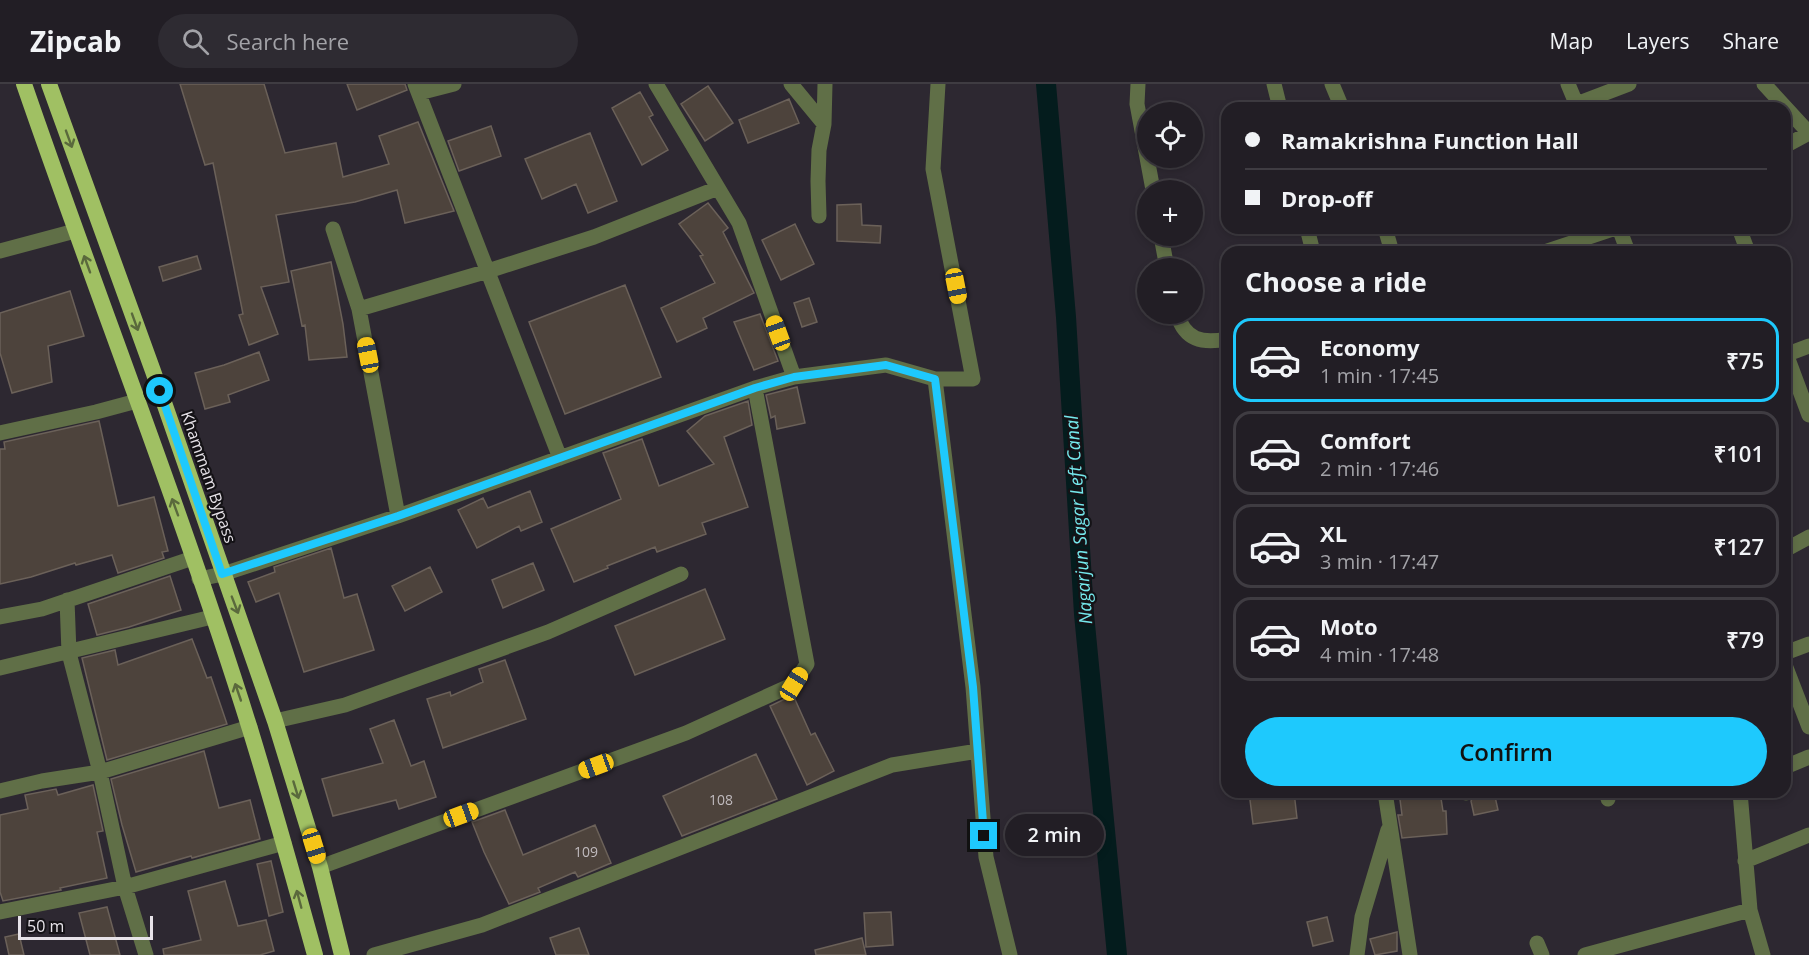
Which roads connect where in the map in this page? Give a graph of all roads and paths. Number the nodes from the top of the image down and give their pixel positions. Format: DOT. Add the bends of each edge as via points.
graph roads {
  1 [pos="24,84"];
  2 [pos="49,84"];
  3 [pos="454,84"];
  4 [pos="656,84"];
  5 [pos="791,84"];
  6 [pos="825,84"];
  7 [pos="938,84"];
  8 [pos="1138,84"];
  9 [pos="1274,84"];
  10 [pos="1568,84"];
  11 [pos="1629,84"];
  12 [pos="1764,84"];
  13 [pos="1335,85"];
  14 [pos="417,89"];
  15 [pos="1278,102"];
  16 [pos="1340,102"];
  17 [pos="1572,102"];
  18 [pos="1585,102"];
  19 [pos="1781,102"];
  20 [pos="1791,113"];
  21 [pos="824,124"];
  22 [pos="1809,133"];
  23 [pos="1791,143"];
  24 [pos="1151,180"];
  25 [pos="718,188"];
  26 [pos="819,216"];
  27 [pos="333,229"];
  28 [pos="75,231"];
  29 [pos="1600,234"];
  30 [pos="1562,246"];
  31 [pos="0,251"];
  32 [pos="488,271"];
  33 [pos="359,309"];
  34 [pos="1180,324"];
  35 [pos="1221,340"];
  36 [pos="1809,346"];
  37 [pos="1791,352"];
  38 [pos="1791,369"];
  39 [pos="794,377"];
  40 [pos="935,379"];
  41 [pos="755,388"];
  42 [pos="136,401"];
  43 [pos="1809,415"];
  44 [pos="0,433"];
  45 [pos="560,458"];
  46 [pos="398,516"];
  47 [pos="1809,537"];
  48 [pos="1791,547"];
  49 [pos="193,558"];
  50 [pos="222,574"];
  51 [pos="681,574"];
  52 [pos="200,579"];
  53 [pos="67,600"];
  54 [pos="0,617"];
  55 [pos="212,617"];
  56 [pos="1809,644"];
  57 [pos="1791,651"];
  58 [pos="69,653"];
  59 [pos="0,668"];
  60 [pos="1791,680"];
  61 [pos="275,722"];
  62 [pos="250,727"];
  63 [pos="1809,727"];
  64 [pos="978,751"];
  65 [pos="1809,757"];
  66 [pos="1791,764"];
  67 [pos="100,772"];
  68 [pos="0,791"];
  69 [pos="1386,798"];
  70 [pos="1740,798"];
  71 [pos="1390,825"];
  72 [pos="1809,835"];
  73 [pos="284,843"];
  74 [pos="1745,861"];
  75 [pos="320,867"];
  76 [pos="125,887"];
  77 [pos="1750,910"];
  78 [pos="0,912"];
  79 [pos="146,955"];
  80 [pos="315,955"];
  81 [pos="342,955"];
  82 [pos="374,955"];
  83 [pos="1010,955"];
  84 [pos="1357,955"];
  85 [pos="1410,955"];
  86 [pos="1585,955"];
  87 [pos="1763,955"];
  1 -- 28 [label="highway"];
  2 -- 50 [label="highway, Khammam Bypass, one-way"];
  3 -- 14 [label="street"];
  4 -- 25 [label="street"];
  5 -- 21 [label="street"];
  6 -- 21 [label="street"];
  7 -- 40 [label="street" via="933,169 973,379"];
  8 -- 24 [label="street" via="1137,104"];
  9 -- 15 [label="street"];
  10 -- 17 [label="street"];
  11 -- 18 [label="street"];
  12 -- 19 [label="street"];
  13 -- 16 [label="street"];
  14 -- 32 [label="street"];
  20 -- 22 [label="street"];
  21 -- 26 [label="street" via="819,150"];
  22 -- 23 [label="street"];
  25 -- 32 [label="street" via="594,237"];
  25 -- 39 [label="street" via="739,223"];
  27 -- 33 [label="street"];
  28 -- 31 [label="street"];
  42 -- 28 [label="highway, one-way"];
  29 -- 30 [label="street"];
  32 -- 33 [label="street"];
  32 -- 45 [label="street"];
  33 -- 46 [label="street"];
  34 -- 35 [label="street" via="1197,339"];
  36 -- 37 [label="street"];
  38 -- 43 [label="street"];
  39 -- 40 [label="street" via="886,365"];
  39 -- 41 [label="street"];
  40 -- 64 [label="street"];
  41 -- 45 [label="street"];
  41 -- 75 [label="street" via="807,664 794,684 686,733"];
  42 -- 44 [label="street"];
  49 -- 42 [label="highway, one-way"];
  45 -- 46 [label="street"];
  46 -- 50 [label="street"];
  47 -- 48 [label="street"];
  49 -- 52 [label="highway"];
  49 -- 53 [label="street"];
  50 -- 52 [label="street"];
  50 -- 61 [label="highway, Khammam Bypass, one-way"];
  51 -- 61 [label="street" via="548,632 345,705"];
  52 -- 55 [label="highway"];
  53 -- 54 [label="street"];
  53 -- 58 [label="street"];
  55 -- 58 [label="street"];
  62 -- 55 [label="highway, one-way"];
  56 -- 57 [label="street"];
  58 -- 59 [label="street"];
  58 -- 67 [label="street"];
  60 -- 63 [label="street"];
  61 -- 75 [label="highway, Khammam Bypass, one-way"];
  62 -- 67 [label="street"];
  62 -- 73 [label="highway"];
  64 -- 82 [label="street" via="892,765 482,925"];
  64 -- 83 [label="street" via="986,857"];
  65 -- 66 [label="street"];
  67 -- 68 [label="street"];
  67 -- 76 [label="street"];
  69 -- 71 [label="street"];
  70 -- 74 [label="street"];
  71 -- 84 [label="street" via="1362,917"];
  71 -- 85 [label="street"];
  72 -- 74 [label="street"];
  73 -- 76 [label="street"];
  80 -- 73 [label="highway, one-way"];
  74 -- 77 [label="street"];
  75 -- 81 [label="highway, Khammam Bypass"];
  76 -- 78 [label="street"];
  76 -- 79 [label="street"];
  77 -- 86 [label="street"];
  77 -- 87 [label="street"];
}
